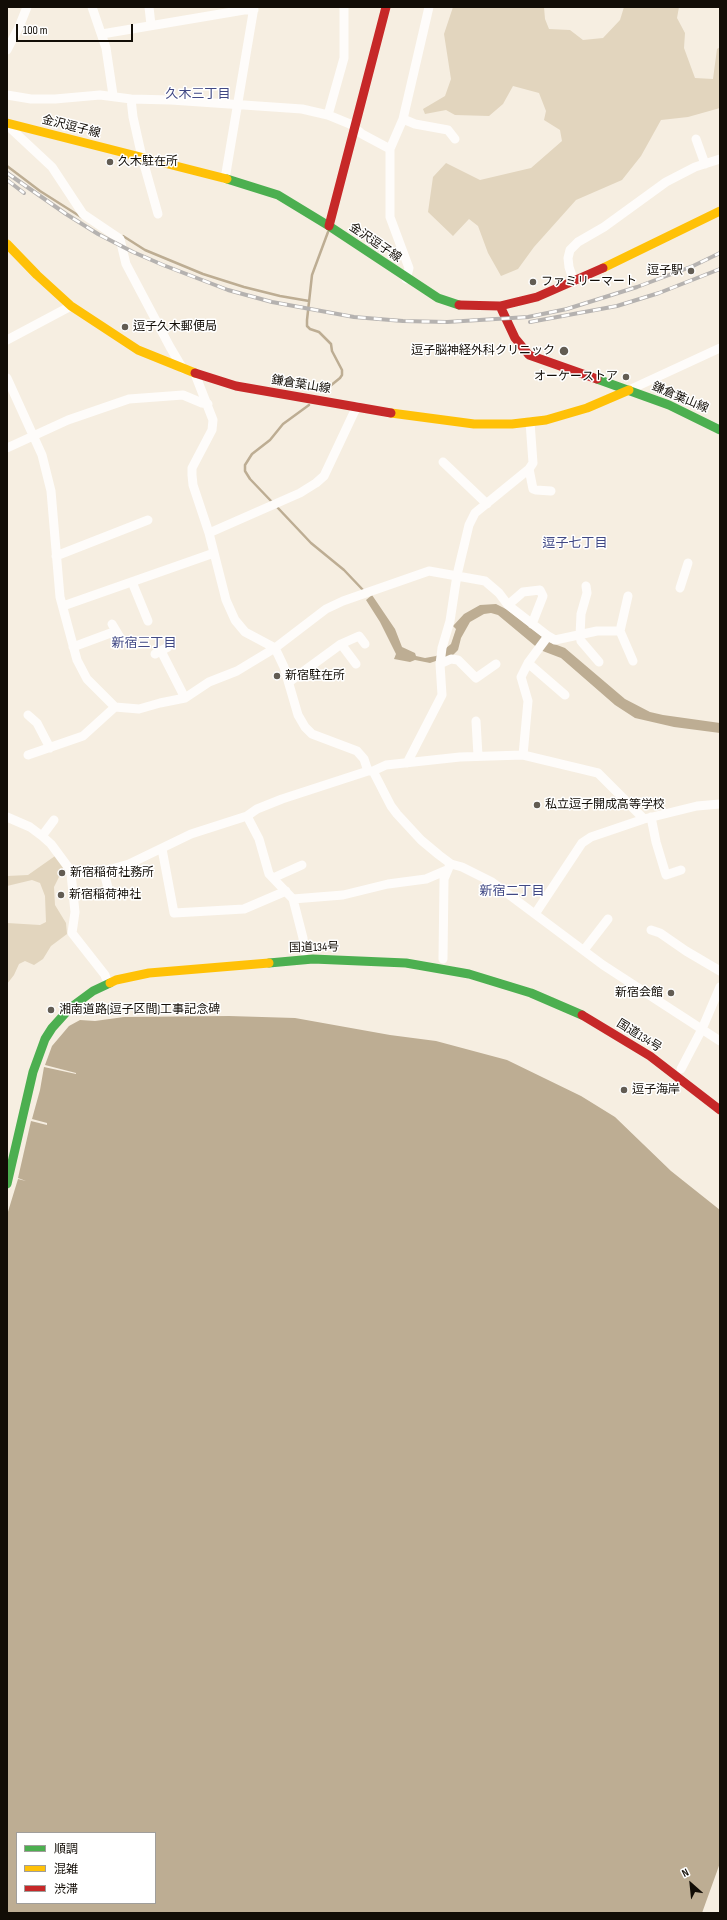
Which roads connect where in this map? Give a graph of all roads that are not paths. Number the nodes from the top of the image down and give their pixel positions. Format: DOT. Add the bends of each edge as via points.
graph roads {
  1 [pos="27,7"];
  2 [pos="92,7"];
  3 [pos="149,7"];
  4 [pos="344,7"];
  5 [pos="386,7"];
  6 [pos="429,7"];
  7 [pos="254,9"];
  8 [pos="151,25"];
  9 [pos="102,34"];
  10 [pos="7,50"];
  11 [pos="7,95"];
  12 [pos="113,96"];
  13 [pos="131,99"];
  14 [pos="237,105"];
  15 [pos="328,115"];
  16 [pos="403,119"];
  17 [pos="7,124"];
  18 [pos="356,128"];
  19 [pos="455,138"];
  20 [pos="696,138"];
  21 [pos="390,149"];
  22 [pos="142,157"];
  23 [pos="720,159"];
  24 [pos="705,164"];
  25 [pos="225,179"];
  26 [pos="720,211"];
  27 [pos="158,214"];
  28 [pos="329,226"];
  29 [pos="7,244"];
  30 [pos="10,253"];
  31 [pos="406,279"];
  32 [pos="574,282"];
  33 [pos="72,306"];
  34 [pos="500,306"];
  35 [pos="7,340"];
  36 [pos="720,348"];
  37 [pos="184,370"];
  38 [pos="195,374"];
  39 [pos="7,378"];
  40 [pos="629,390"];
  41 [pos="208,404"];
  42 [pos="357,406"];
  43 [pos="530,422"];
  44 [pos="720,430"];
  45 [pos="33,434"];
  46 [pos="7,448"];
  47 [pos="443,462"];
  48 [pos="529,469"];
  49 [pos="551,491"];
  50 [pos="487,504"];
  51 [pos="148,520"];
  52 [pos="209,533"];
  53 [pos="214,553"];
  54 [pos="56,556"];
  55 [pos="688,563"];
  56 [pos="457,575"];
  57 [pos="132,582"];
  58 [pos="586,586"];
  59 [pos="680,588"];
  60 [pos="628,596"];
  61 [pos="508,605"];
  62 [pos="63,606"];
  63 [pos="148,621"];
  64 [pos="532,624"];
  65 [pos="116,631"];
  66 [pos="620,631"];
  67 [pos="580,636"];
  68 [pos="547,637"];
  69 [pos="340,644"];
  70 [pos="365,644"];
  71 [pos="74,647"];
  72 [pos="275,648"];
  73 [pos="161,651"];
  74 [pos="633,661"];
  75 [pos="440,662"];
  76 [pos="599,662"];
  77 [pos="528,663"];
  78 [pos="356,664"];
  79 [pos="496,664"];
  80 [pos="289,682"];
  81 [pos="565,695"];
  82 [pos="185,698"];
  83 [pos="115,707"];
  84 [pos="28,715"];
  85 [pos="476,721"];
  86 [pos="50,748"];
  87 [pos="28,755"];
  88 [pos="523,755"];
  89 [pos="478,756"];
  90 [pos="407,763"];
  91 [pos="371,771"];
  92 [pos="720,804"];
  93 [pos="247,816"];
  94 [pos="7,817"];
  95 [pos="647,818"];
  96 [pos="54,820"];
  97 [pos="42,836"];
  98 [pos="162,849"];
  99 [pos="302,865"];
  100 [pos="449,867"];
  101 [pos="681,870"];
  102 [pos="104,872"];
  103 [pos="71,874"];
  104 [pos="274,878"];
  105 [pos="286,891"];
  106 [pos="110,896"];
  107 [pos="293,899"];
  108 [pos="535,914"];
  109 [pos="608,919"];
  110 [pos="651,930"];
  111 [pos="584,950"];
  112 [pos="304,951"];
  113 [pos="443,959"];
  114 [pos="720,971"];
  115 [pos="106,978"];
  116 [pos="720,987"];
  117 [pos="702,1029"];
  118 [pos="720,1041"];
  119 [pos="681,1069"];
  120 [pos="720,1110"];
  121 [pos="7,1184"];
  1 -- 10 [label="street"];
  2 -- 9 [label="street"];
  3 -- 8 [label="street"];
  4 -- 15 [label="street" via="344,58"];
  5 -- 18 [label="main road"];
  6 -- 16 [label="street"];
  7 -- 8 [label="street"];
  7 -- 14 [label="street"];
  8 -- 9 [label="street"];
  9 -- 12 [label="street"];
  11 -- 12 [label="street" via="31,99"];
  12 -- 13 [label="street"];
  13 -- 14 [label="street"];
  13 -- 22 [label="street"];
  14 -- 15 [label="street" via="302,109"];
  14 -- 25 [label="street"];
  15 -- 18 [label="street"];
  16 -- 19 [label="street" via="415,124 448,130"];
  16 -- 21 [label="street"];
  17 -- 22 [label="main road, 金沢逗子線"];
  17 -- 37 [label="street" via="52,167 83,214 120,239 128,269"];
  18 -- 21 [label="street"];
  18 -- 28 [label="main road"];
  20 -- 24 [label="street"];
  21 -- 31 [label="street" via="390,217 409,268"];
  22 -- 25 [label="main road, 金沢逗子線"];
  22 -- 27 [label="street"];
  23 -- 24 [label="street"];
  24 -- 32 [label="street" via="695,166 666,182 578,242 570,250 568,258"];
  25 -- 28 [label="main road, 金沢逗子線" via="278,195"];
  26 -- 32 [label="main road, 金沢逗子線"];
  28 -- 31 [label="main road, 金沢逗子線"];
  29 -- 30 [label="main road, 鎌倉葉山線"];
  30 -- 33 [label="main road, 鎌倉葉山線"];
  31 -- 34 [label="main road, 金沢逗子線" via="448,302 459,305"];
  32 -- 34 [label="main road, 金沢逗子線" via="537,298"];
  33 -- 35 [label="street"];
  33 -- 37 [label="main road, 鎌倉葉山線" via="138,350"];
  34 -- 40 [label="main road, 鎌倉葉山線" via="515,338 530,355"];
  36 -- 40 [label="street"];
  37 -- 38 [label="main road, 鎌倉葉山線"];
  38 -- 41 [label="street"];
  38 -- 42 [label="main road, 鎌倉葉山線" via="256,390"];
  39 -- 45 [label="street"];
  40 -- 43 [label="main road, 鎌倉葉山線" via="567,415"];
  40 -- 44 [label="main road, 鎌倉葉山線" via="688,413"];
  41 -- 45 [label="street" via="183,395 129,399"];
  41 -- 52 [label="street" via="213,420 212,430 192,468 192,475"];
  42 -- 43 [label="main road, 鎌倉葉山線" via="463,423"];
  42 -- 52 [label="street" via="324,476 300,493"];
  43 -- 48 [label="street" via="533,462"];
  45 -- 46 [label="street"];
  45 -- 54 [label="street" via="42,455 51,491"];
  47 -- 50 [label="street"];
  48 -- 49 [label="street" via="533,488"];
  48 -- 50 [label="street"];
  50 -- 56 [label="street" via="475,513 469,525"];
  51 -- 54 [label="street"];
  52 -- 53 [label="street"];
  53 -- 57 [label="street"];
  53 -- 72 [label="street" via="226,600 235,620 245,632"];
  54 -- 62 [label="street"];
  55 -- 59 [label="street"];
  56 -- 61 [label="street" via="485,581"];
  56 -- 72 [label="street" via="429,571 343,601 326,609"];
  56 -- 75 [label="street"];
  57 -- 62 [label="street"];
  57 -- 63 [label="street"];
  58 -- 67 [label="street"];
  60 -- 66 [label="street"];
  61 -- 64 [label="street"];
  61 -- 64 [label="street" via="523,592 540,590 543,596"];
  62 -- 71 [label="street"];
  64 -- 68 [label="street"];
  65 -- 71 [label="street"];
  66 -- 67 [label="street" via="597,631"];
  66 -- 74 [label="street"];
  67 -- 68 [label="street" via="555,640"];
  67 -- 76 [label="street" via="581,641"];
  68 -- 77 [label="street"];
  69 -- 70 [label="street" via="359,636"];
  69 -- 78 [label="street"];
  69 -- 80 [label="street"];
  71 -- 83 [label="street" via="80,668 87,679"];
  72 -- 80 [label="street"];
  72 -- 82 [label="street" via="237,671 208,682"];
  73 -- 82 [label="street"];
  75 -- 79 [label="street" via="458,660 476,678"];
  75 -- 90 [label="street" via="442,695"];
  77 -- 81 [label="street"];
  77 -- 88 [label="street" via="521,677 528,701"];
  80 -- 91 [label="street" via="298,716 305,727 312,734 357,751"];
  82 -- 83 [label="street" via="139,709"];
  83 -- 86 [label="street" via="83,736"];
  84 -- 86 [label="street" via="37,723"];
  85 -- 89 [label="street"];
  86 -- 87 [label="street"];
  88 -- 89 [label="street"];
  88 -- 95 [label="street" via="598,773"];
  89 -- 90 [label="street"];
  90 -- 91 [label="street" via="386,765"];
  91 -- 93 [label="street" via="282,799"];
  91 -- 100 [label="street" via="391,806"];
  92 -- 95 [label="street" via="697,806"];
  93 -- 98 [label="street" via="191,834"];
  93 -- 104 [label="street" via="259,839 269,874"];
  94 -- 97 [label="street" via="30,827"];
  95 -- 101 [label="street" via="666,875"];
  95 -- 108 [label="street" via="582,842"];
  96 -- 97 [label="street"];
  97 -- 103 [label="street" via="51,844"];
  98 -- 102 [label="street"];
  98 -- 105 [label="street" via="174,913 244,909"];
  99 -- 104 [label="street"];
  100 -- 107 [label="street" via="426,879 388,884 349,894"];
  100 -- 108 [label="street" via="462,867 492,882"];
  100 -- 113 [label="street" via="444,880"];
  102 -- 103 [label="street"];
  102 -- 106 [label="street"];
  103 -- 115 [label="street" via="74,912 72,933"];
  104 -- 105 [label="street"];
  105 -- 107 [label="street"];
  107 -- 112 [label="street"];
  108 -- 111 [label="street"];
  109 -- 111 [label="street"];
  110 -- 114 [label="street" via="660,933"];
  111 -- 117 [label="street" via="661,1004"];
  116 -- 117 [label="street"];
  117 -- 118 [label="street"];
  117 -- 119 [label="street"];
  120 -- 121 [label="main road, 国道134号" via="650,1056 581,1015 531,993 469,974 406,963 313,959 149,973 116,980 93,991 70,1008 52,1028 45,1039 33,1072"];
}
